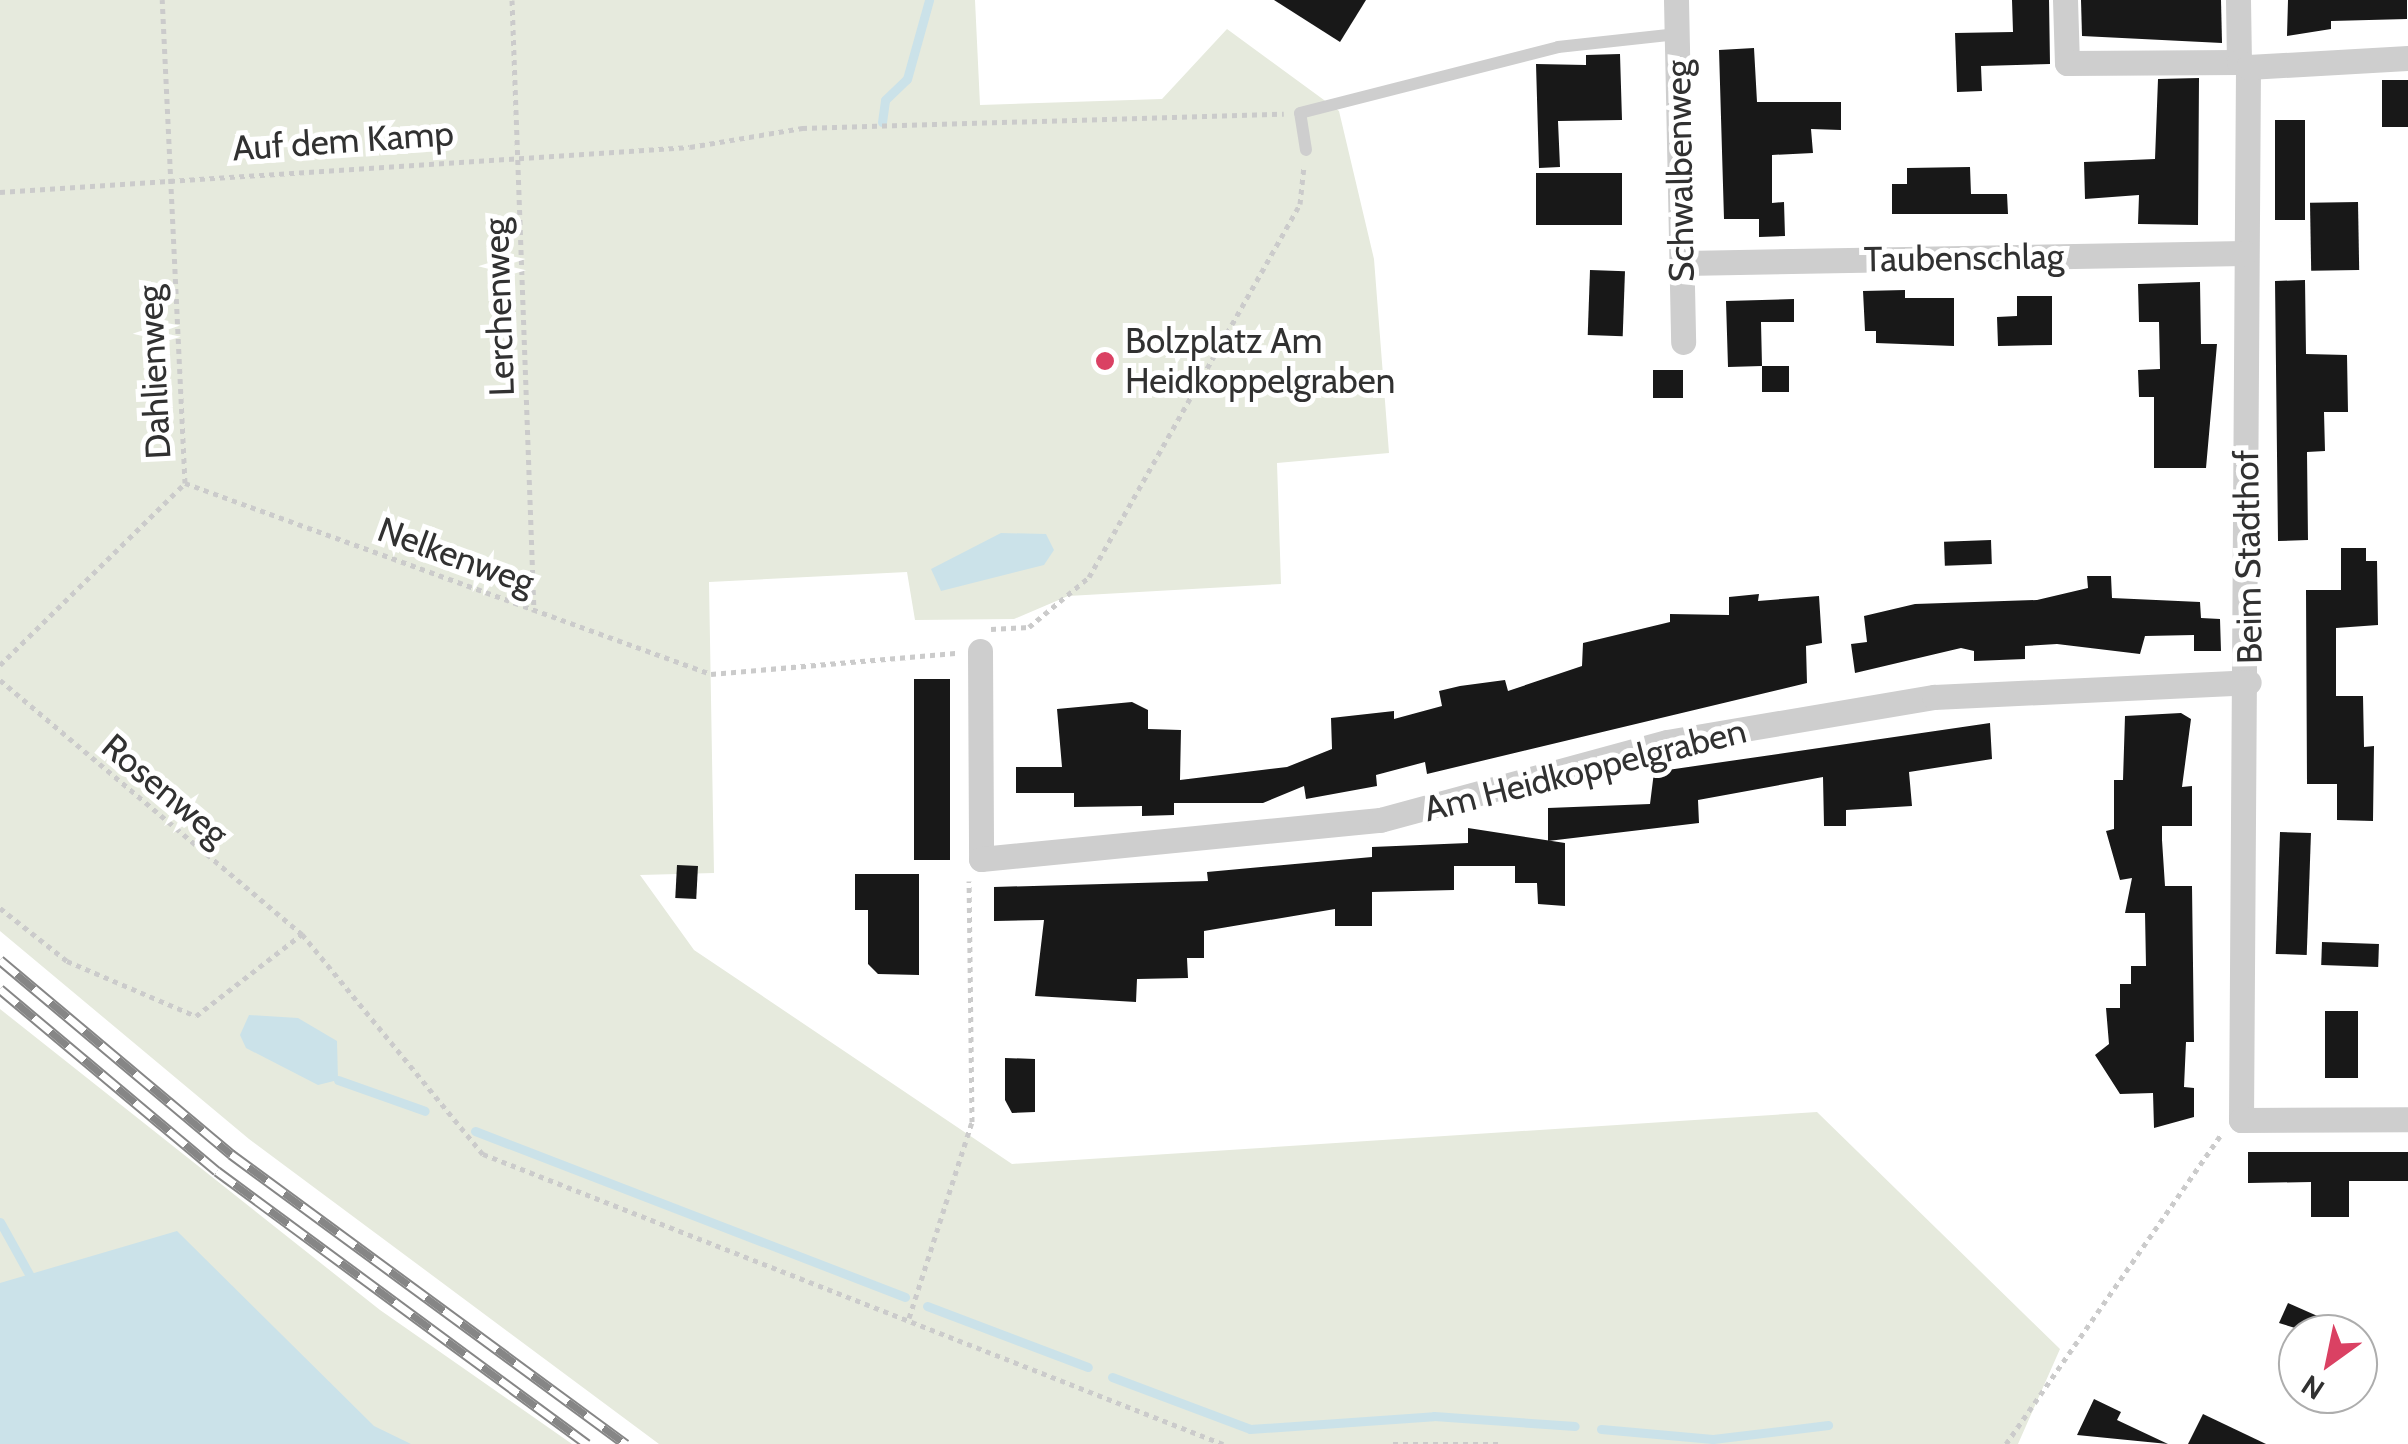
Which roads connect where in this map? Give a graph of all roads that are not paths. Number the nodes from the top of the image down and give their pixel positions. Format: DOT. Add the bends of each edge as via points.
graph roads {
  1 [pos="1676,0"];
  2 [pos="2064,0"];
  3 [pos="2238,0"];
  4 [pos="1676,34"];
  5 [pos="2408,58"];
  6 [pos="2243,64"];
  7 [pos="1306,150"];
  8 [pos="2245,253"];
  9 [pos="1684,263"];
  10 [pos="1682,342"];
  11 [pos="980,651"];
  12 [pos="2249,682"];
  13 [pos="2408,1119"];
  1 -- 4 [label="street, Schwalbenweg"];
  2 -- 6 [label="street" via="2067,63"];
  3 -- 6 [label="street, Beim Stadthof"];
  4 -- 7 [label="lane" via="1558,47 1300,113"];
  4 -- 9 [label="street, Schwalbenweg"];
  5 -- 6 [label="street"];
  6 -- 8 [label="street, Beim Stadthof"];
  8 -- 9 [label="street, Taubenschlag"];
  8 -- 12 [label="street, Beim Stadthof"];
  9 -- 10 [label="street, Schwalbenweg"];
  11 -- 12 [label="street, Am Heidkoppelgraben" via="981,860 1380,820 1667,742 1934,697"];
  12 -- 13 [label="street, Beim Stadthof" via="2241,1120"];
}
